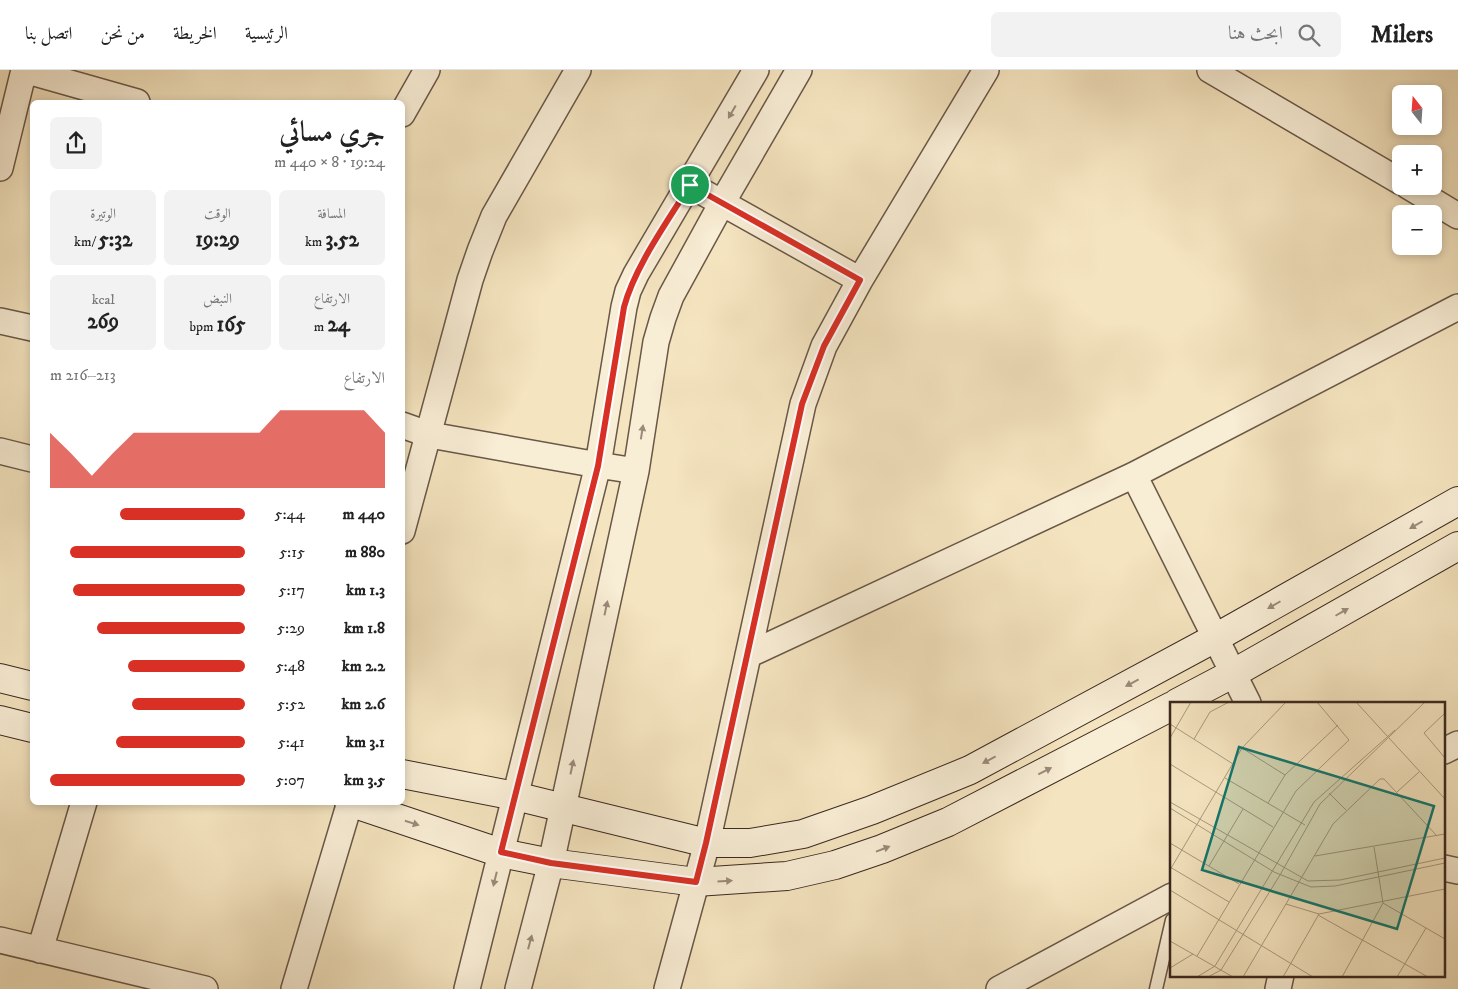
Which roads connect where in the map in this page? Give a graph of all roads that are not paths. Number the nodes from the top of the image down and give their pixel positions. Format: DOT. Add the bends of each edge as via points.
graph roads {
  1 [pos="24,70"];
  2 [pos="427,70"];
  3 [pos="578,70"];
  4 [pos="756,70"];
  5 [pos="799,70"];
  6 [pos="986,70"];
  7 [pos="1210,70"];
  8 [pos="130,100"];
  9 [pos="405,109"];
  10 [pos="0,168"];
  11 [pos="1392,177"];
  12 [pos="690,185"];
  13 [pos="1423,195"];
  14 [pos="722,203"];
  15 [pos="1458,216"];
  16 [pos="860,280"];
  17 [pos="1458,308"];
  18 [pos="0,321"];
  19 [pos="30,328"];
  20 [pos="405,426"];
  21 [pos="430,435"];
  22 [pos="0,451"];
  23 [pos="30,458"];
  24 [pos="598,466"];
  25 [pos="636,471"];
  26 [pos="1134,475"];
  27 [pos="1458,501"];
  28 [pos="405,521"];
  29 [pos="1458,546"];
  30 [pos="1217,637"];
  31 [pos="748,655"];
  32 [pos="1234,673"];
  33 [pos="0,678"];
  34 [pos="30,686"];
  35 [pos="1179,702"];
  36 [pos="1248,702"];
  37 [pos="1170,707"];
  38 [pos="0,720"];
  39 [pos="30,728"];
  40 [pos="1458,744"];
  41 [pos="1446,751"];
  42 [pos="405,775"];
  43 [pos="515,796"];
  44 [pos="83,805"];
  45 [pos="348,805"];
  46 [pos="355,805"];
  47 [pos="563,807"];
  48 [pos="706,843"];
  49 [pos="501,852"];
  50 [pos="551,863"];
  51 [pos="696,882"];
  52 [pos="1170,897"];
  53 [pos="1170,929"];
  54 [pos="0,940"];
  55 [pos="40,950"];
  56 [pos="1281,976"];
  57 [pos="205,989"];
  58 [pos="294,989"];
  59 [pos="466,989"];
  60 [pos="518,989"];
  61 [pos="667,989"];
  62 [pos="999,989"];
  63 [pos="1156,989"];
  64 [pos="1278,989"];
  1 -- 8 [label="street"];
  1 -- 10 [label="street"];
  2 -- 9 [label="street"];
  3 -- 21 [label="street" via="494,216 470,280"];
  4 -- 12 [label="street, one-way"];
  5 -- 14 [label="street"];
  6 -- 16 [label="street"];
  7 -- 11 [label="street"];
  12 -- 14 [label="street"];
  12 -- 24 [label="street" via="628,291"];
  13 -- 15 [label="street"];
  14 -- 16 [label="street"];
  25 -- 14 [label="street, one-way" via="656,342 663,318 671,296"];
  16 -- 31 [label="street" via="824,346 802,404"];
  17 -- 26 [label="street"];
  18 -- 19 [label="street"];
  20 -- 21 [label="street"];
  21 -- 24 [label="street"];
  21 -- 28 [label="street"];
  22 -- 23 [label="street"];
  24 -- 25 [label="street"];
  24 -- 43 [label="street"];
  47 -- 25 [label="street, one-way"];
  26 -- 30 [label="street"];
  26 -- 31 [label="street"];
  27 -- 30 [label="street, one-way"];
  32 -- 29 [label="street, one-way"];
  30 -- 32 [label="street"];
  30 -- 48 [label="street, one-way" via="970,770 872,810 803,834 750,843"];
  31 -- 48 [label="street"];
  32 -- 35 [label="street"];
  32 -- 36 [label="street"];
  33 -- 34 [label="street"];
  51 -- 37 [label="street, one-way" via="787,876 835,865 882,849 948,822"];
  38 -- 39 [label="street"];
  40 -- 41 [label="street"];
  42 -- 43 [label="street"];
  43 -- 47 [label="street"];
  43 -- 49 [label="street"];
  44 -- 55 [label="street"];
  45 -- 58 [label="street"];
  46 -- 49 [label="street, one-way"];
  47 -- 48 [label="street"];
  47 -- 50 [label="street"];
  48 -- 51 [label="street"];
  49 -- 50 [label="street"];
  49 -- 59 [label="street, one-way"];
  50 -- 51 [label="street"];
  60 -- 50 [label="street, one-way"];
  51 -- 61 [label="street"];
  52 -- 62 [label="street"];
  53 -- 63 [label="lane"];
  54 -- 55 [label="street"];
  55 -- 57 [label="street"];
  56 -- 64 [label="street"];
}
